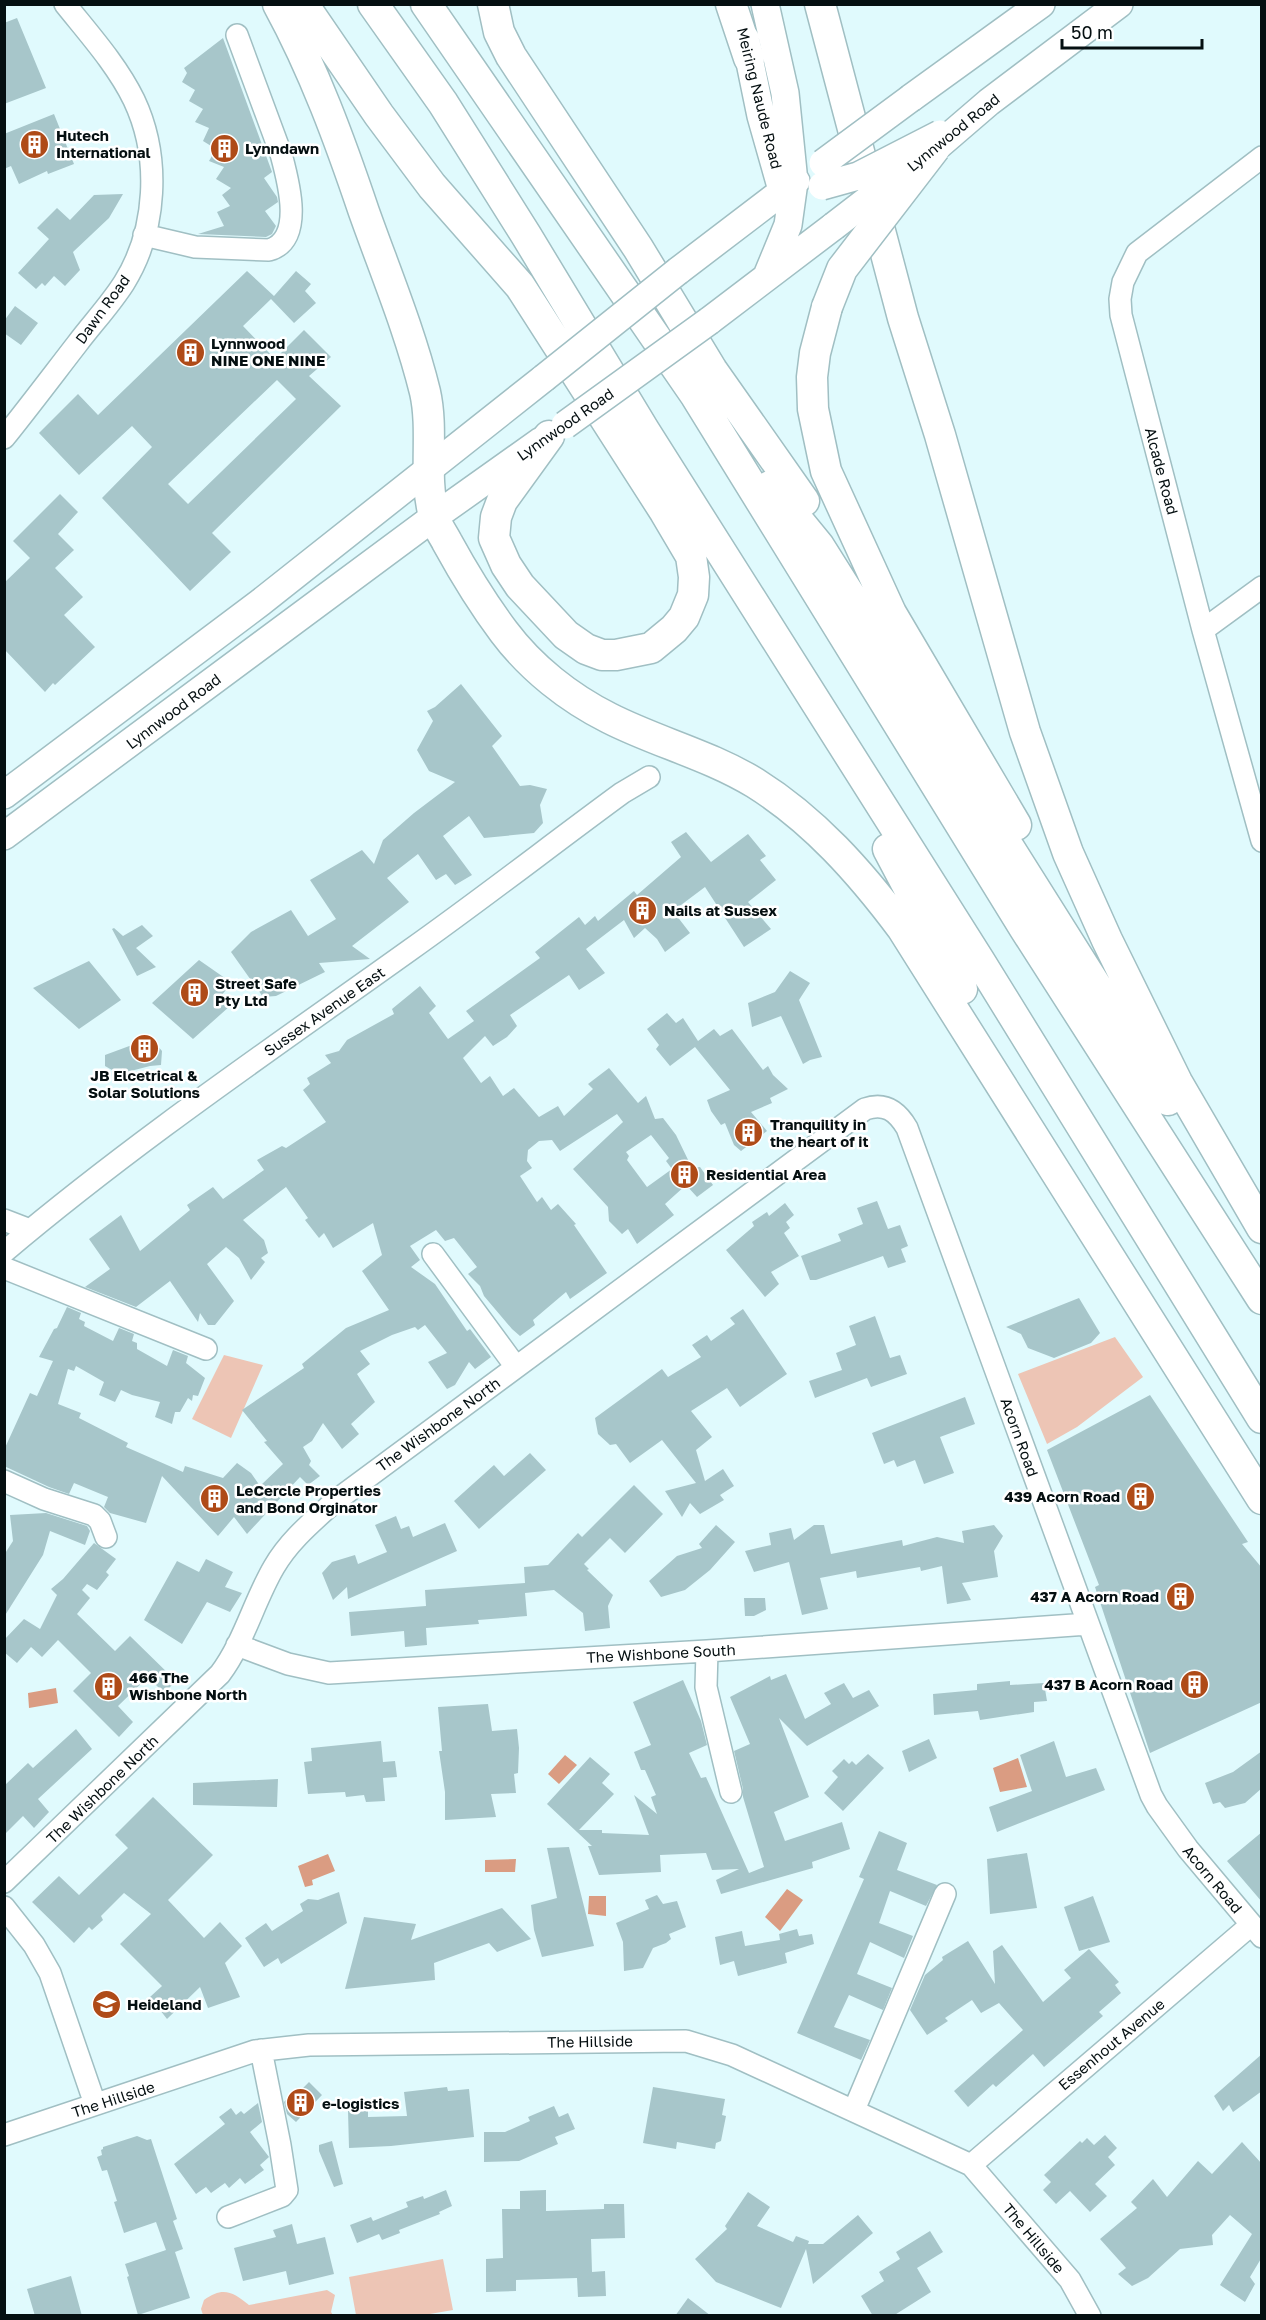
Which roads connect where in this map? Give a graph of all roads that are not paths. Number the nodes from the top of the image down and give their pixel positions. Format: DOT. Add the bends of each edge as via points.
graph roads {
  1 [pos="65,4"];
  2 [pos="278,4"];
  3 [pos="303,4"];
  4 [pos="373,4"];
  5 [pos="426,4"];
  6 [pos="493,4"];
  7 [pos="731,4"];
  8 [pos="738,4"];
  9 [pos="765,4"];
  10 [pos="820,4"];
  11 [pos="1041,4"];
  12 [pos="1119,4"];
  13 [pos="237,35"];
  14 [pos="749,58"];
  15 [pos="938,142"];
  16 [pos="1262,157"];
  17 [pos="822,174"];
  18 [pos="790,188"];
  19 [pos="144,235"];
  20 [pos="767,276"];
  21 [pos="696,396"];
  22 [pos="557,430"];
  23 [pos="4,438"];
  24 [pos="429,470"];
  25 [pos="434,517"];
  26 [pos="1262,587"];
  27 [pos="891,613"];
  28 [pos="1203,630"];
  29 [pos="783,649"];
  30 [pos="649,777"];
  31 [pos="4,795"];
  32 [pos="4,836"];
  33 [pos="1262,841"];
  34 [pos="1156,1082"];
  35 [pos="865,1109"];
  36 [pos="1078,1210"];
  37 [pos="4,1220"];
  38 [pos="1262,1228"];
  39 [pos="30,1230"];
  40 [pos="1262,1244"];
  41 [pos="4,1252"];
  42 [pos="433,1254"];
  43 [pos="4,1268"];
  44 [pos="1262,1299"];
  45 [pos="206,1349"];
  46 [pos="516,1367"];
  47 [pos="1262,1418"];
  48 [pos="4,1481"];
  49 [pos="1262,1499"];
  50 [pos="106,1537"];
  51 [pos="1088,1624"];
  52 [pos="237,1645"];
  53 [pos="706,1651"];
  54 [pos="731,1792"];
  55 [pos="4,1882"];
  56 [pos="945,1894"];
  57 [pos="4,1907"];
  58 [pos="1256,1931"];
  59 [pos="261,2050"];
  60 [pos="95,2104"];
  61 [pos="854,2110"];
  62 [pos="4,2135"];
  63 [pos="971,2165"];
  64 [pos="228,2217"];
  65 [pos="1091,2314"];
  1 -- 19 [label="street, Dawn Road" via="122,80 142,120 152,196"];
  2 -- 24 [label="highway" via="339,138 408,337 428,409"];
  3 -- 22 [label="highway" via="432,186 520,286 691,556 693,595 684,617 651,648 609,655 586,649 558,627 506,565 495,538 502,501"];
  4 -- 29 [label="highway" via="444,103"];
  5 -- 21 [label="highway"];
  6 -- 27 [label="highway" via="499,32 511,56 638,248 712,370 794,488"];
  7 -- 14 [label="highway"];
  8 -- 14 [label="main road, Meiring Naude Road"];
  9 -- 18 [label="main road, Meiring Naude Road" via="785,93"];
  10 -- 38 [label="highway" via="903,318 1025,732 1068,853 1177,1082"];
  11 -- 17 [label="main road, bridge" via="911,98"];
  12 -- 15 [label="main road, Lynnwood Road"];
  13 -- 19 [label="street" via="281,154 291,211 288,235 276,248 250,250 195,247"];
  14 -- 18 [label="main road, Meiring Naude Road" via="761,116"];
  15 -- 17 [label="main road, bridge" via="858,176"];
  15 -- 20 [label="main road, Lynnwood Road, bridge"];
  15 -- 27 [label="highway, bridge" via="842,269 826,307 812,377 813,409 826,471"];
  16 -- 28 [label="street, Alcade Road" via="1137,253 1123,282 1120,299"];
  17 -- 18 [label="main road"];
  18 -- 20 [label="main road" via="788,225"];
  18 -- 24 [label="main road, bridge" via="678,271"];
  19 -- 23 [label="street, Dawn Road" via="124,283"];
  20 -- 22 [label="main road, Lynnwood Road, bridge"];
  21 -- 34 [label="highway" via="819,546"];
  21 -- 44 [label="highway" via="1019,919"];
  22 -- 25 [label="main road, Lynnwood Road"];
  24 -- 25 [label="highway"];
  24 -- 31 [label="main road"];
  25 -- 32 [label="main road, Lynnwood Road"];
  25 -- 36 [label="highway" via="504,632 549,679 607,717 753,782 811,825 864,878 902,928"];
  26 -- 28 [label="street"];
  27 -- 34 [label="highway" via="993,783"];
  28 -- 33 [label="street, Alcade Road"];
  29 -- 36 [label="highway"];
  29 -- 47 [label="highway"];
  30 -- 39 [label="street, Sussex Avenue East" via="270,1049"];
  34 -- 40 [label="highway"];
  35 -- 46 [label="street, The Wishbone North"];
  35 -- 51 [label="street, Acorn Road" via="889,1108 907,1128"];
  36 -- 49 [label="highway"];
  37 -- 39 [label="street"];
  39 -- 41 [label="street, Sussex Avenue East"];
  42 -- 46 [label="street"];
  43 -- 45 [label="street"];
  46 -- 52 [label="street, The Wishbone North" via="358,1483 304,1530 275,1564"];
  48 -- 50 [label="street" via="94,1515"];
  51 -- 53 [label="street, The Wishbone South"];
  51 -- 58 [label="street, Acorn Road" via="1156,1806"];
  52 -- 53 [label="street, The Wishbone South" via="288,1664 330,1673"];
  52 -- 55 [label="street, The Wishbone North" via="210,1684"];
  53 -- 54 [label="street" via="706,1688"];
  56 -- 61 [label="street"];
  57 -- 60 [label="street" via="50,1973"];
  58 -- 63 [label="street, Essenhout Avenue"];
  59 -- 60 [label="street, The Hillside"];
  59 -- 61 [label="street, The Hillside" via="317,2045 686,2041 732,2055"];
  59 -- 64 [label="street" via="287,2190 282,2196"];
  60 -- 62 [label="street, The Hillside"];
  61 -- 63 [label="street, The Hillside"];
  63 -- 65 [label="street, The Hillside" via="1056,2263"];
}
